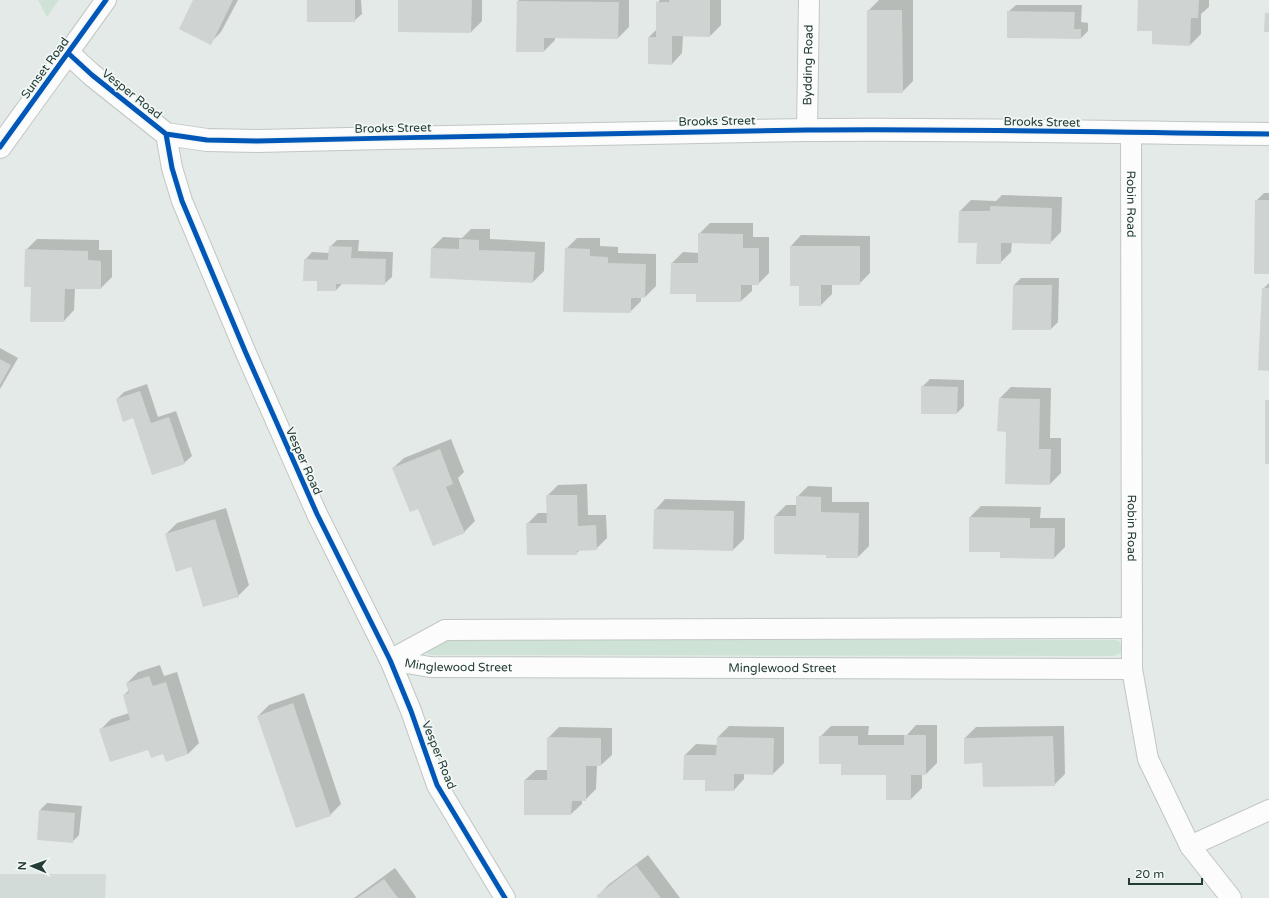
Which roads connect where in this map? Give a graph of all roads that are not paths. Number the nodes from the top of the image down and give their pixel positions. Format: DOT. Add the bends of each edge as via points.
graph roads {
  1 [pos="106,0"];
  2 [pos="809,0"];
  3 [pos="68,54"];
  4 [pos="807,130"];
  5 [pos="1131,133"];
  6 [pos="166,134"];
  7 [pos="1269,134"];
  8 [pos="0,147"];
  9 [pos="1132,628"];
  10 [pos="390,660"];
  11 [pos="1132,669"];
  12 [pos="1269,810"];
  13 [pos="1190,846"];
  14 [pos="505,898"];
  15 [pos="1231,898"];
  1 -- 3 [label="street, Sunset Road"];
  2 -- 4 [label="street, Bydding Road"];
  3 -- 6 [label="street, Vesper Road"];
  3 -- 8 [label="street, Sunset Road"];
  4 -- 5 [label="street, Brooks Street"];
  4 -- 6 [label="street, Brooks Street" via="258,141 207,140"];
  5 -- 7 [label="street, Brooks Street"];
  5 -- 9 [label="street, Robin Road"];
  6 -- 10 [label="street, Vesper Road" via="172,168 182,201 245,351 317,514"];
  9 -- 10 [label="street, Minglewood Street" via="445,630"];
  9 -- 11 [label="street, Robin Road"];
  10 -- 11 [label="street, Minglewood Street" via="430,667"];
  10 -- 14 [label="street, Vesper Road" via="437,784"];
  11 -- 13 [label="street, Robin Road" via="1148,759"];
  12 -- 13 [label="street"];
  13 -- 15 [label="street, Robin Road"];
}
